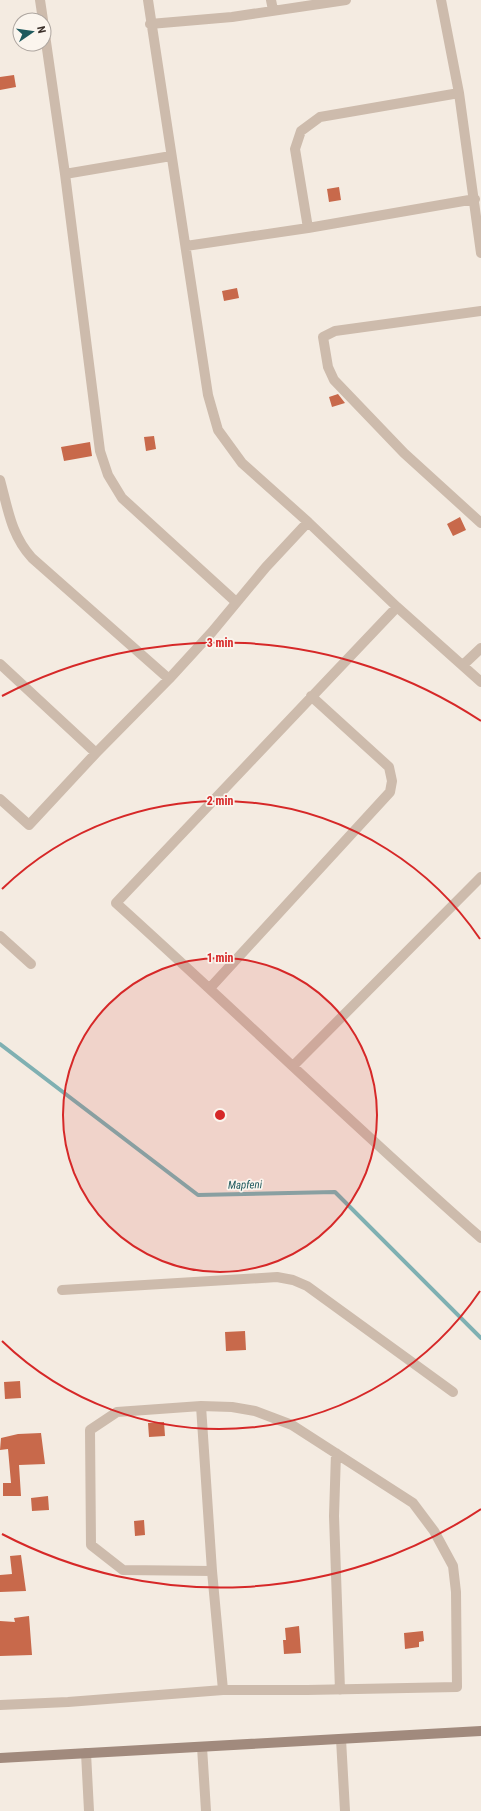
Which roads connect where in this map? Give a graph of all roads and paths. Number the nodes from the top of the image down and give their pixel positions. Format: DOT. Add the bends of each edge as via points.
graph roads {
  1 [pos="40,0"];
  2 [pos="148,0"];
  3 [pos="346,0"];
  4 [pos="441,0"];
  5 [pos="272,5"];
  6 [pos="42,12"];
  7 [pos="150,24"];
  8 [pos="48,52"];
  9 [pos="460,93"];
  10 [pos="171,156"];
  11 [pos="66,174"];
  12 [pos="475,199"];
  13 [pos="308,228"];
  14 [pos="186,246"];
  15 [pos="481,253"];
  16 [pos="481,311"];
  17 [pos="0,480"];
  18 [pos="308,522"];
  19 [pos="481,523"];
  20 [pos="236,602"];
  21 [pos="397,607"];
  22 [pos="481,648"];
  23 [pos="0,664"];
  24 [pos="463,665"];
  25 [pos="169,679"];
  26 [pos="481,682"];
  27 [pos="311,696"];
  28 [pos="96,753"];
  29 [pos="0,799"];
  30 [pos="481,877"];
  31 [pos="0,936"];
  32 [pos="31,964"];
  33 [pos="210,988"];
  34 [pos="294,1065"];
  35 [pos="481,1238"];
  36 [pos="62,1290"];
  37 [pos="454,1392"];
  38 [pos="201,1406"];
  39 [pos="336,1453"];
  40 [pos="212,1571"];
  41 [pos="222,1690"];
  42 [pos="340,1690"];
  43 [pos="0,1705"];
  44 [pos="481,1731"];
  45 [pos="341,1739"];
  46 [pos="202,1747"];
  47 [pos="86,1753"];
  48 [pos="0,1758"];
  49 [pos="89,1811"];
  50 [pos="206,1811"];
  51 [pos="345,1811"];
  1 -- 6 [label="street"];
  2 -- 7 [label="street"];
  3 -- 5 [label="street"];
  4 -- 9 [label="street"];
  5 -- 7 [label="street" via="232,16"];
  7 -- 10 [label="street"];
  8 -- 11 [label="street"];
  9 -- 12 [label="street"];
  9 -- 13 [label="street" via="320,117 302,131 295,149"];
  10 -- 11 [label="street"];
  10 -- 14 [label="street"];
  11 -- 20 [label="street" via="100,451 108,475 122,498"];
  12 -- 13 [label="street"];
  12 -- 15 [label="street"];
  13 -- 14 [label="street"];
  14 -- 18 [label="street" via="208,395 218,430 242,463"];
  16 -- 19 [label="street" via="335,331 323,337 328,367 334,380 404,453"];
  17 -- 25 [label="street" via="21,546"];
  18 -- 20 [label="street"];
  18 -- 21 [label="street"];
  20 -- 25 [label="street"];
  21 -- 24 [label="street"];
  21 -- 27 [label="street"];
  22 -- 24 [label="street"];
  23 -- 28 [label="street"];
  24 -- 26 [label="street"];
  25 -- 28 [label="street"];
  27 -- 33 [label="street" via="389,767 392,781 390,792"];
  27 -- 33 [label="street" via="116,903"];
  28 -- 29 [label="street" via="30,825"];
  30 -- 34 [label="street"];
  31 -- 32 [label="street"];
  33 -- 34 [label="street"];
  34 -- 35 [label="street" via="386,1154"];
  36 -- 37 [label="street" via="277,1277 293,1280 307,1286"];
  38 -- 39 [label="street" via="256,1411 292,1425"];
  38 -- 40 [label="street"];
  38 -- 40 [label="street" via="117,1412 90,1430 90,1545 123,1570"];
  39 -- 42 [label="street" via="335,1540"];
  39 -- 42 [label="street" via="413,1503 434,1531 453,1566 457,1647 457,1687"];
  40 -- 41 [label="street"];
  41 -- 42 [label="street"];
  41 -- 43 [label="street"];
  44 -- 45 [label="street"];
  45 -- 46 [label="street"];
  45 -- 51 [label="street"];
  46 -- 47 [label="street"];
  46 -- 50 [label="street"];
  47 -- 48 [label="street"];
  47 -- 49 [label="street"];
}
